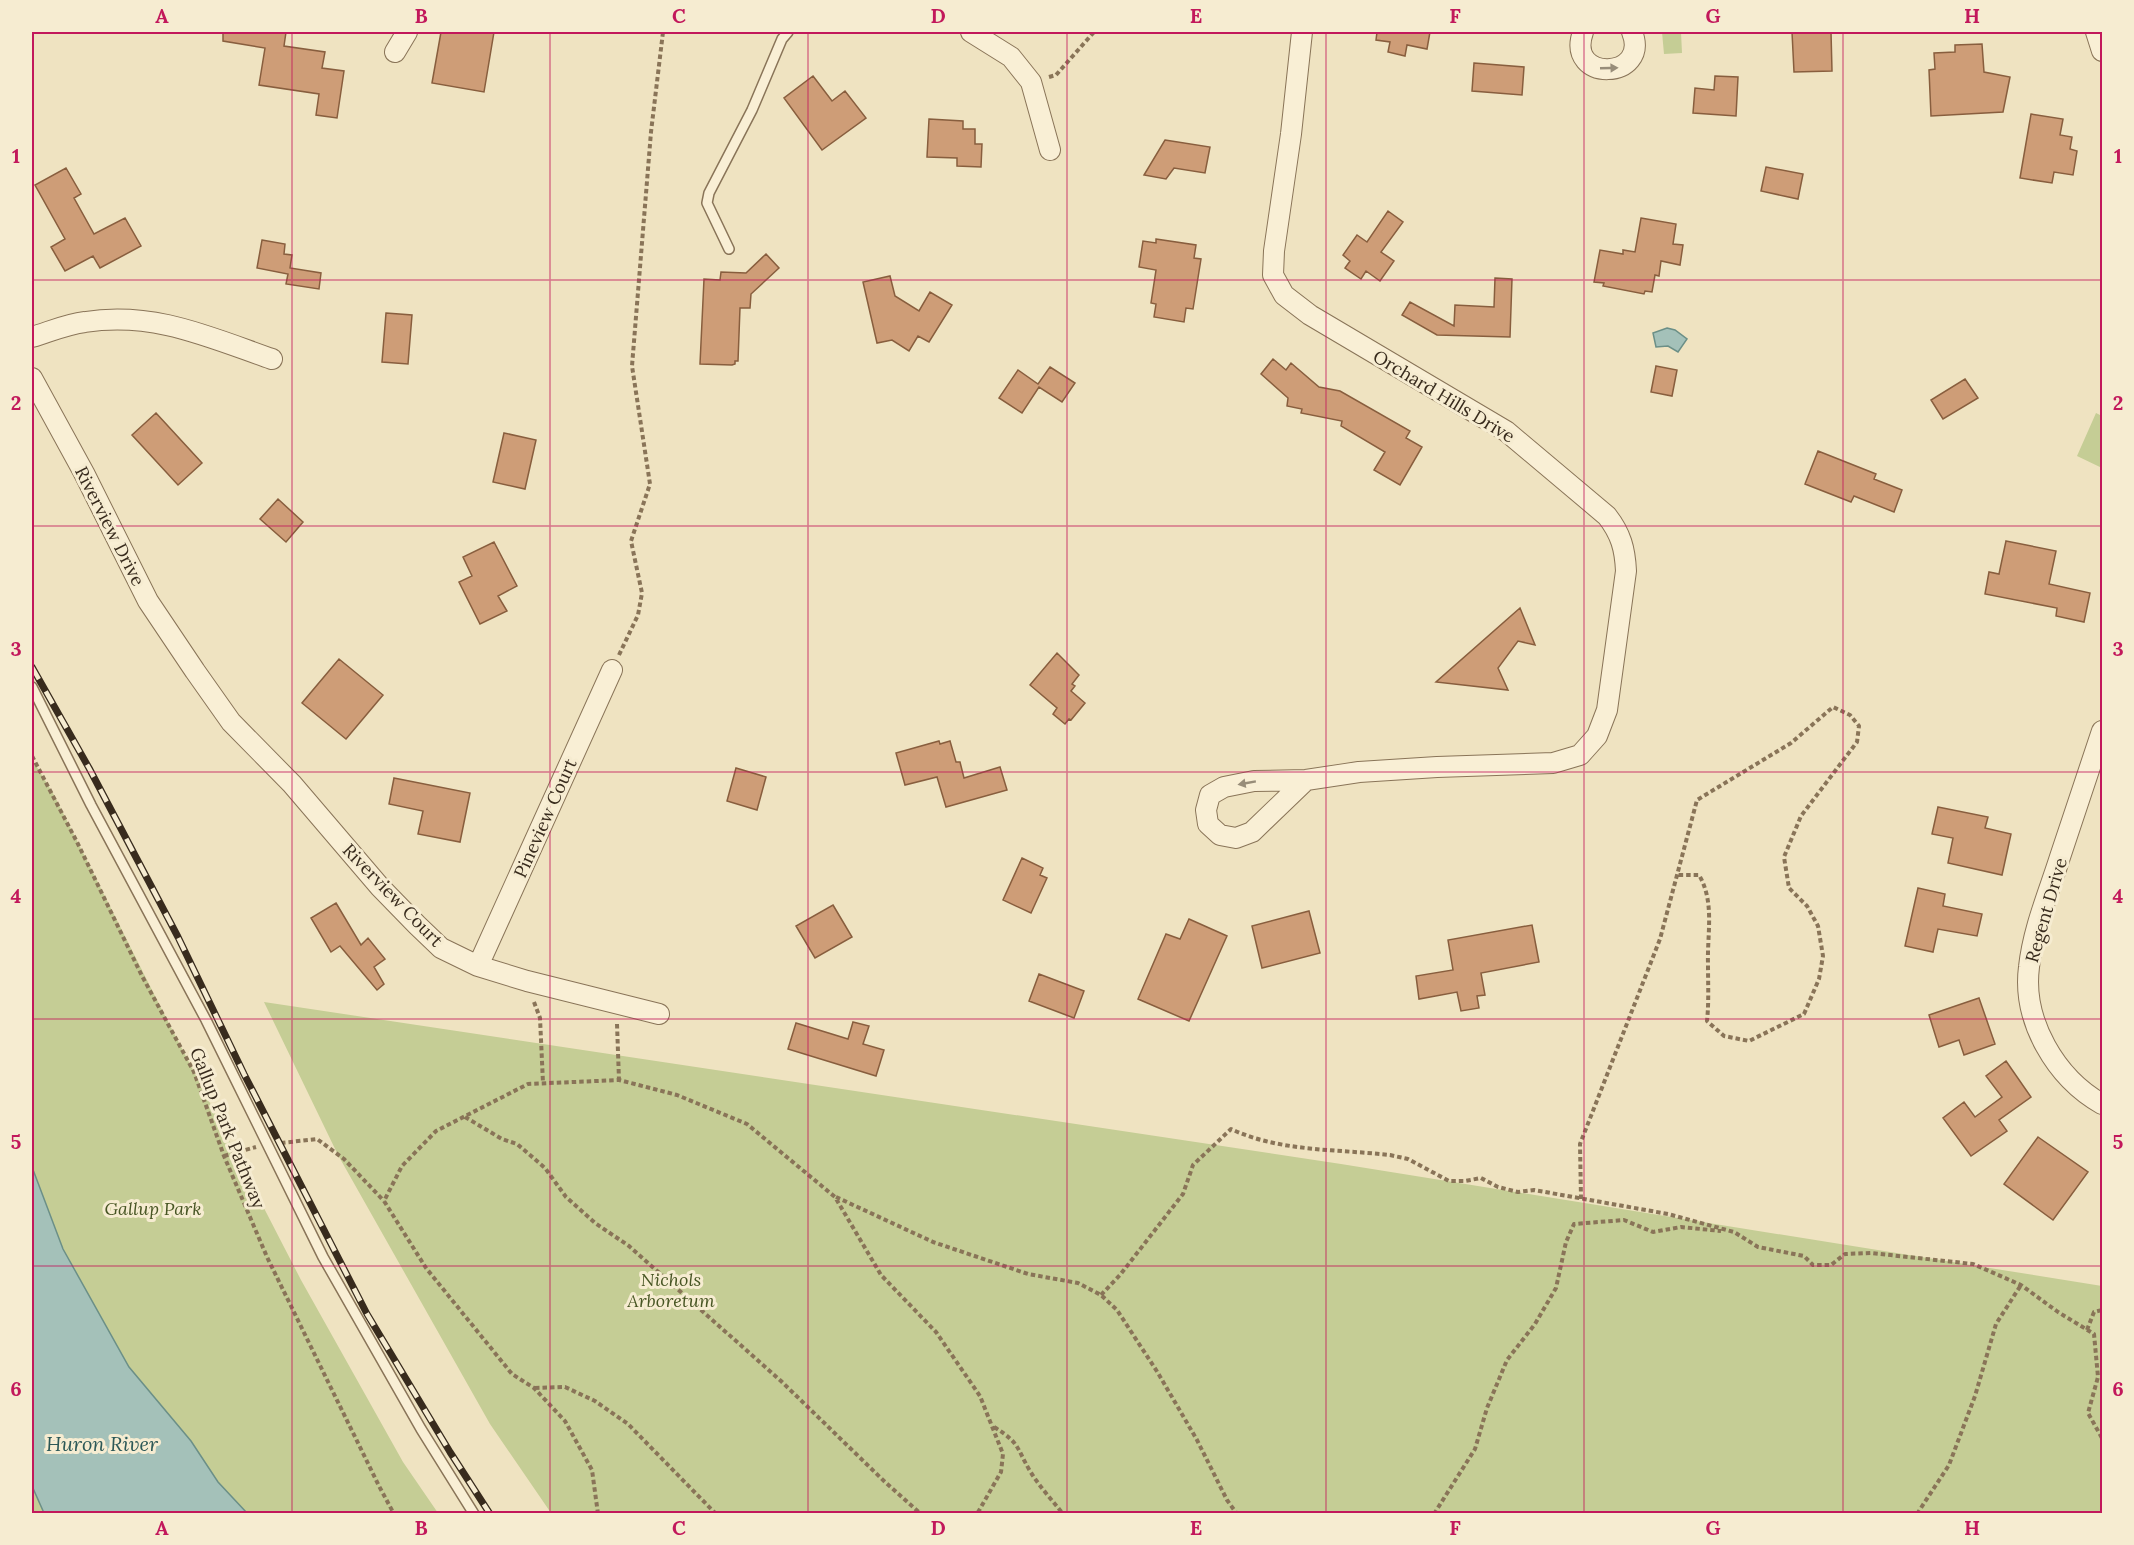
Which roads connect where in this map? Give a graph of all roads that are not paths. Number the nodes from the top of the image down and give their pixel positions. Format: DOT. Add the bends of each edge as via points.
graph roads {
  1 [pos="407,32"];
  2 [pos="788,32"];
  3 [pos="971,32"];
  4 [pos="1302,32"];
  5 [pos="1583,32"];
  6 [pos="1632,32"];
  7 [pos="2096,32"];
  8 [pos="2103,51"];
  9 [pos="395,52"];
  10 [pos="1050,150"];
  11 [pos="729,249"];
  12 [pos="32,337"];
  13 [pos="272,359"];
  14 [pos="32,378"];
  15 [pos="612,670"];
  16 [pos="195,671"];
  17 [pos="32,687"];
  18 [pos="2103,731"];
  19 [pos="1306,780"];
  20 [pos="478,966"];
  21 [pos="659,1014"];
  22 [pos="2103,1104"];
  23 [pos="474,1514"];
  1 -- 9 [label="street"];
  2 -- 11 [label="lane" via="709,193 707,203"];
  3 -- 10 [label="street" via="1011,57 1031,82"];
  4 -- 19 [label="street, Orchard Hills Drive" via="1292,134 1274,251 1273,275 1284,295 1310,315 1506,431 1607,516 1625,549 1626,571 1607,710 1597,736 1580,755 1553,763 1359,772"];
  5 -- 6 [label="street, one-way" via="1582,52 1586,60 1593,66 1612,70 1621,67 1633,53"];
  7 -- 8 [label="street"];
  12 -- 13 [label="street" via="84,322 135,319 172,325"];
  14 -- 16 [label="street, Riverview Drive" via="148,602"];
  15 -- 20 [label="street, Pineview Court"];
  16 -- 20 [label="street, Riverview Court" via="231,722 292,784 380,887 441,948"];
  17 -- 23 [label="lane" via="206,1020 329,1267"];
  18 -- 22 [label="street, Regent Drive" via="2038,922 2028,968 2031,1003 2050,1054 2071,1080"];
  19 -- 19 [label="street, Orchard Hills Drive, one-way" via="1254,781 1224,788 1210,795 1208,824 1220,835 1236,838 1252,832"];
  20 -- 21 [label="street, Riverview Court"];
}
